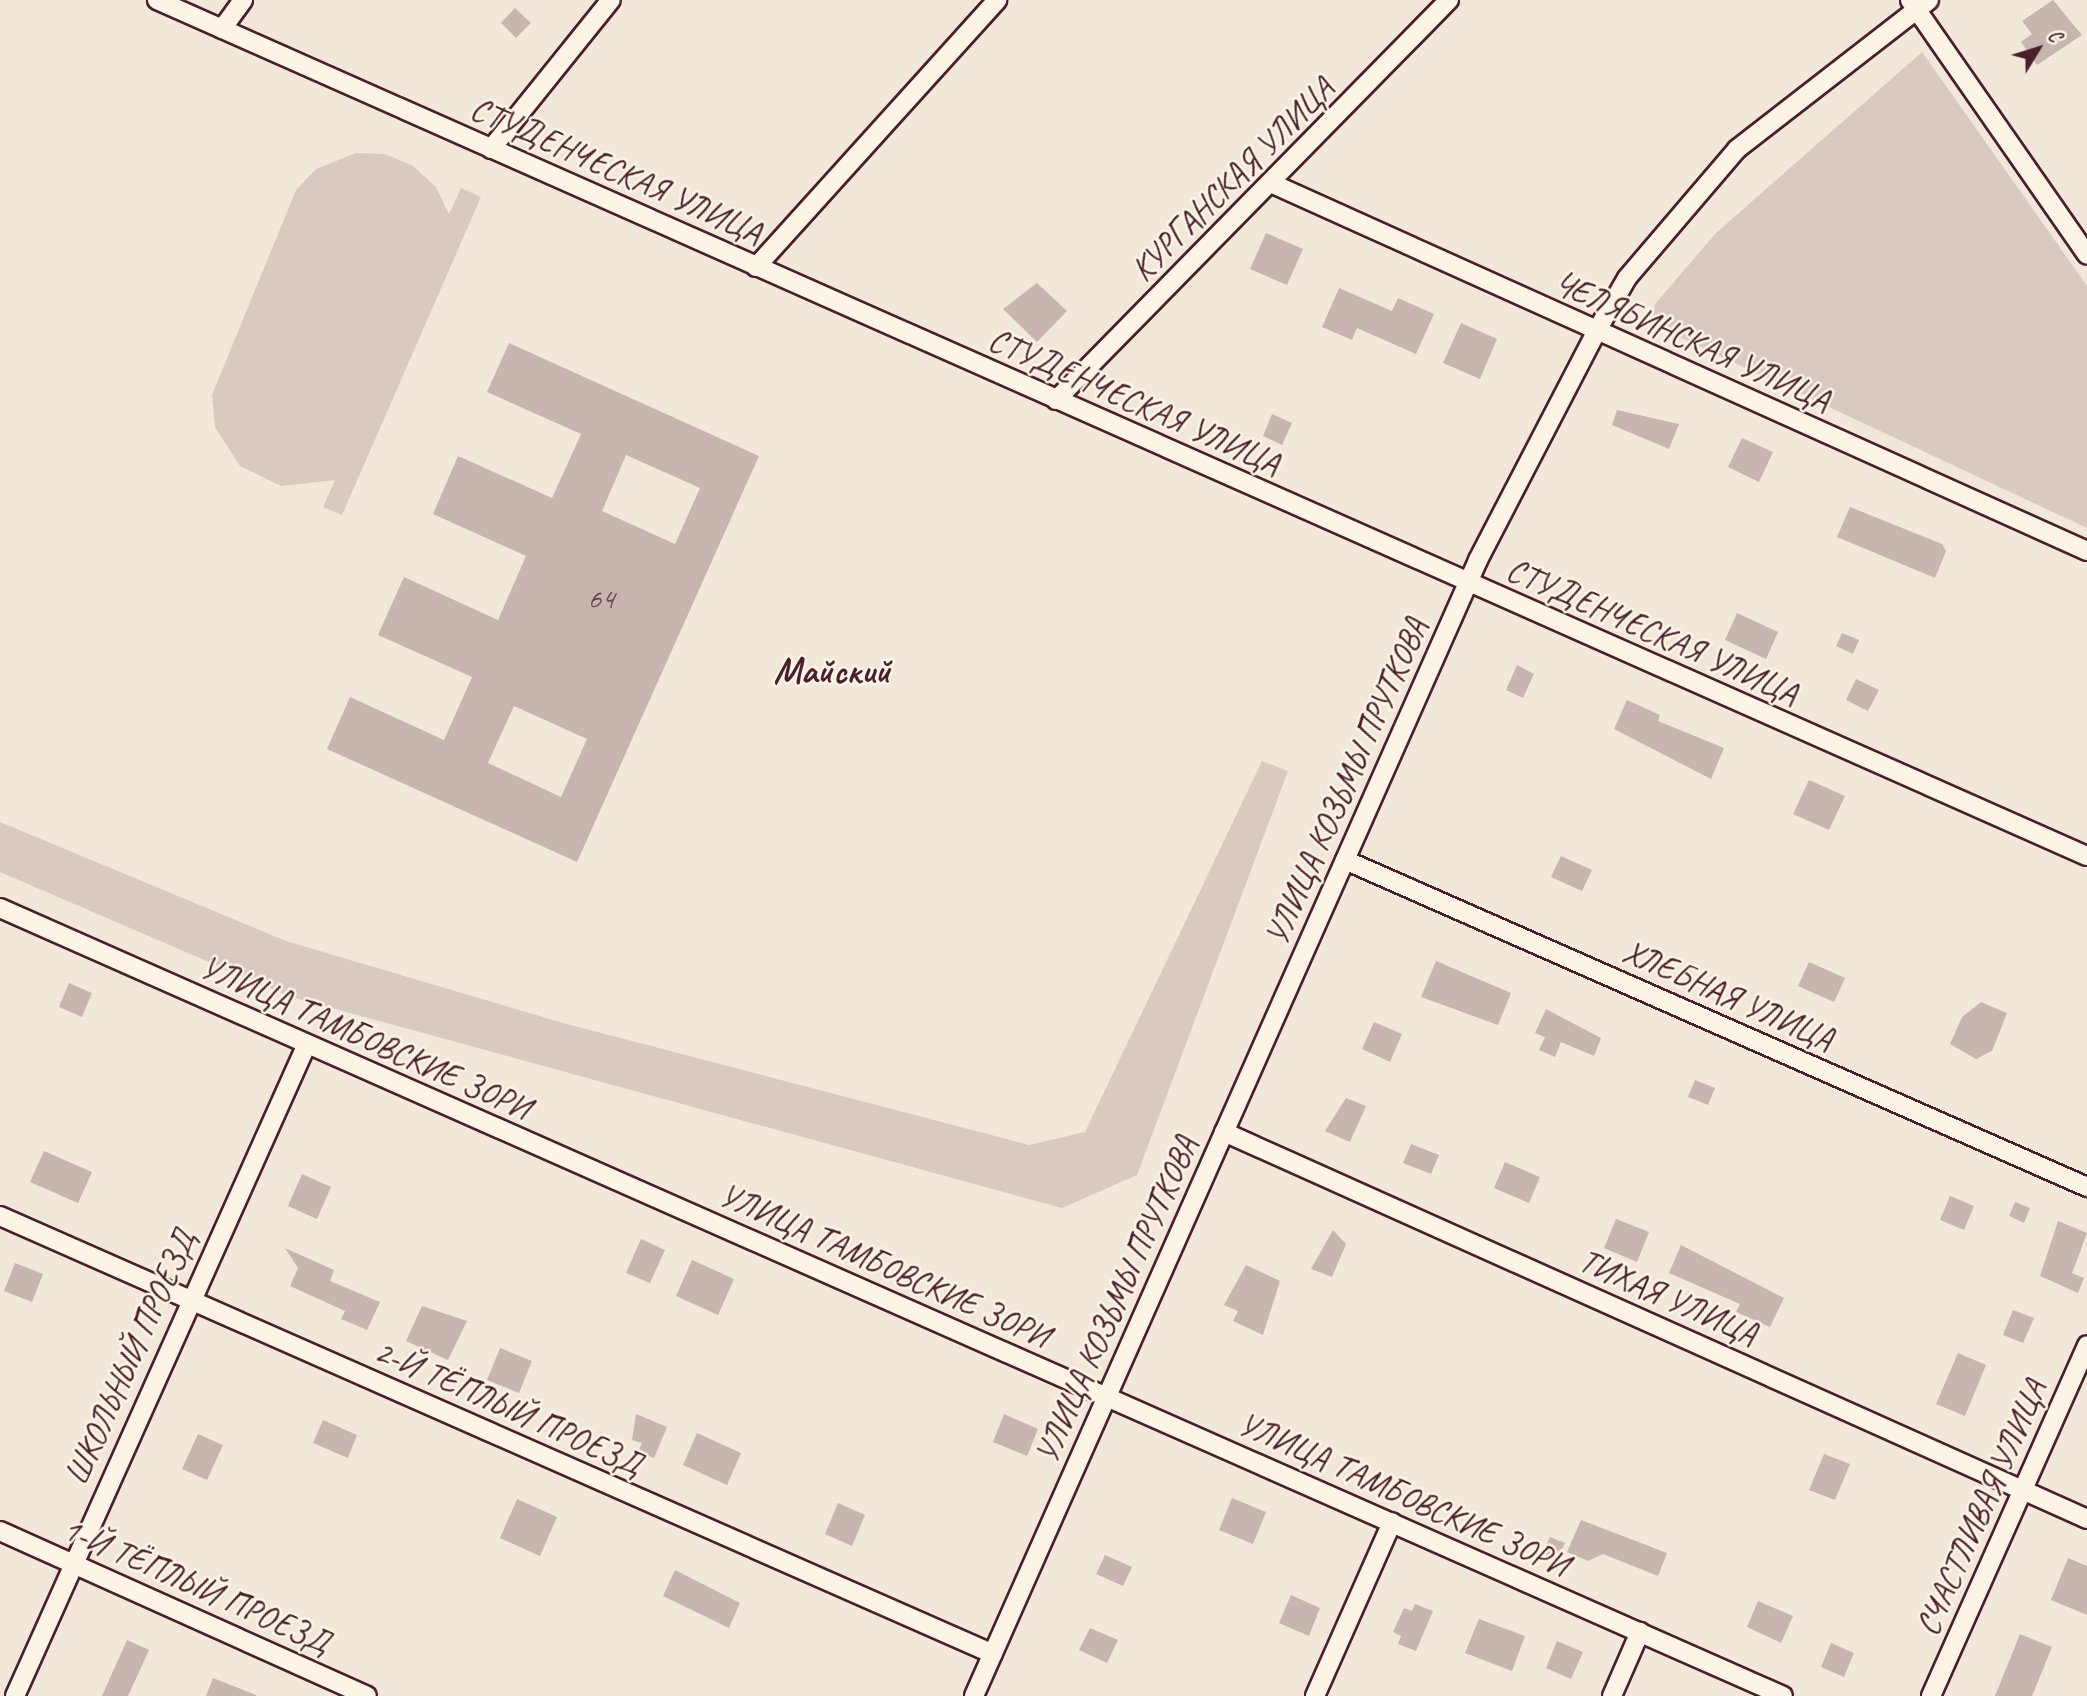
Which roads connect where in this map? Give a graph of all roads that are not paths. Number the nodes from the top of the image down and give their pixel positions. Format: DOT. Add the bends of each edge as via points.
graph roads {
  1 [pos="158,0"];
  2 [pos="243,0"];
  3 [pos="611,0"];
  4 [pos="997,0"];
  5 [pos="1449,0"];
  6 [pos="1918,3"];
  7 [pos="222,29"];
  8 [pos="491,149"];
  9 [pos="1273,184"];
  10 [pos="2087,255"];
  11 [pos="756,267"];
  12 [pos="1596,332"];
  13 [pos="1056,400"];
  14 [pos="2087,551"];
  15 [pos="1468,583"];
  16 [pos="2087,856"];
  17 [pos="1345,860"];
  18 [pos="0,908"];
  19 [pos="306,1046"];
  20 [pos="1224,1132"];
  21 [pos="2087,1187"];
  22 [pos="0,1216"];
  23 [pos="188,1298"];
  24 [pos="2087,1345"];
  25 [pos="1107,1396"];
  26 [pos="2022,1490"];
  27 [pos="2087,1519"];
  28 [pos="1392,1522"];
  29 [pos="0,1531"];
  30 [pos="72,1563"];
  31 [pos="1640,1632"];
  32 [pos="993,1654"];
  33 [pos="15,1696"];
  34 [pos="367,1696"];
  35 [pos="974,1696"];
  36 [pos="1315,1696"];
  37 [pos="1612,1696"];
  38 [pos="1783,1696"];
  39 [pos="1931,1696"];
  1 -- 7 [label="street, СТУДЕНЧЕСКАЯ УЛИЦА"];
  2 -- 7 [label="street"];
  3 -- 8 [label="street"];
  4 -- 11 [label="street"];
  5 -- 9 [label="street, КУРГАНСКАЯ УЛИЦА"];
  6 -- 10 [label="street"];
  6 -- 12 [label="street, УЛИЦА КОЗЬМЫ ПРУТКОВА" via="1737,149 1627,278"];
  7 -- 8 [label="street, СТУДЕНЧЕСКАЯ УЛИЦА"];
  8 -- 11 [label="street, СТУДЕНЧЕСКАЯ УЛИЦА"];
  9 -- 12 [label="street, ЧЕЛЯБИНСКАЯ УЛИЦА"];
  9 -- 13 [label="street, КУРГАНСКАЯ УЛИЦА"];
  11 -- 13 [label="street, СТУДЕНЧЕСКАЯ УЛИЦА"];
  12 -- 14 [label="street, ЧЕЛЯБИНСКАЯ УЛИЦА"];
  12 -- 15 [label="street, УЛИЦА КОЗЬМЫ ПРУТКОВА"];
  13 -- 15 [label="street, СТУДЕНЧЕСКАЯ УЛИЦА"];
  15 -- 16 [label="street, СТУДЕНЧЕСКАЯ УЛИЦА"];
  15 -- 17 [label="street, УЛИЦА КОЗЬМЫ ПРУТКОВА"];
  17 -- 20 [label="street, УЛИЦА КОЗЬМЫ ПРУТКОВА"];
  17 -- 21 [label="street, ХЛЕБНАЯ УЛИЦА"];
  18 -- 19 [label="street, УЛИЦА ТАМБОВСКИЕ ЗОРИ"];
  19 -- 23 [label="street, ШКОЛЬНЫЙ ПРОЕЗД"];
  19 -- 25 [label="street, УЛИЦА ТАМБОВСКИЕ ЗОРИ"];
  20 -- 25 [label="street, УЛИЦА КОЗЬМЫ ПРУТКОВА"];
  20 -- 26 [label="street, ТИХАЯ УЛИЦА"];
  22 -- 23 [label="street, 2-Й ТЁПЛЫЙ ПРОЕЗД"];
  23 -- 30 [label="street, ШКОЛЬНЫЙ ПРОЕЗД"];
  23 -- 32 [label="street, 2-Й ТЁПЛЫЙ ПРОЕЗД"];
  24 -- 26 [label="street, СЧАСТЛИВАЯ УЛИЦА"];
  25 -- 28 [label="street, УЛИЦА ТАМБОВСКИЕ ЗОРИ"];
  25 -- 32 [label="street, УЛИЦА КОЗЬМЫ ПРУТКОВА"];
  26 -- 27 [label="street, ТИХАЯ УЛИЦА"];
  26 -- 39 [label="street, СЧАСТЛИВАЯ УЛИЦА"];
  28 -- 31 [label="street, УЛИЦА ТАМБОВСКИЕ ЗОРИ"];
  28 -- 36 [label="street"];
  29 -- 30 [label="street, 1-Й ТЁПЛЫЙ ПРОЕЗД"];
  30 -- 33 [label="street, ШКОЛЬНЫЙ ПРОЕЗД"];
  30 -- 34 [label="street, 1-Й ТЁПЛЫЙ ПРОЕЗД"];
  31 -- 37 [label="street"];
  31 -- 38 [label="street, УЛИЦА ТАМБОВСКИЕ ЗОРИ"];
  32 -- 35 [label="street, УЛИЦА КОЗЬМЫ ПРУТКОВА"];
}
